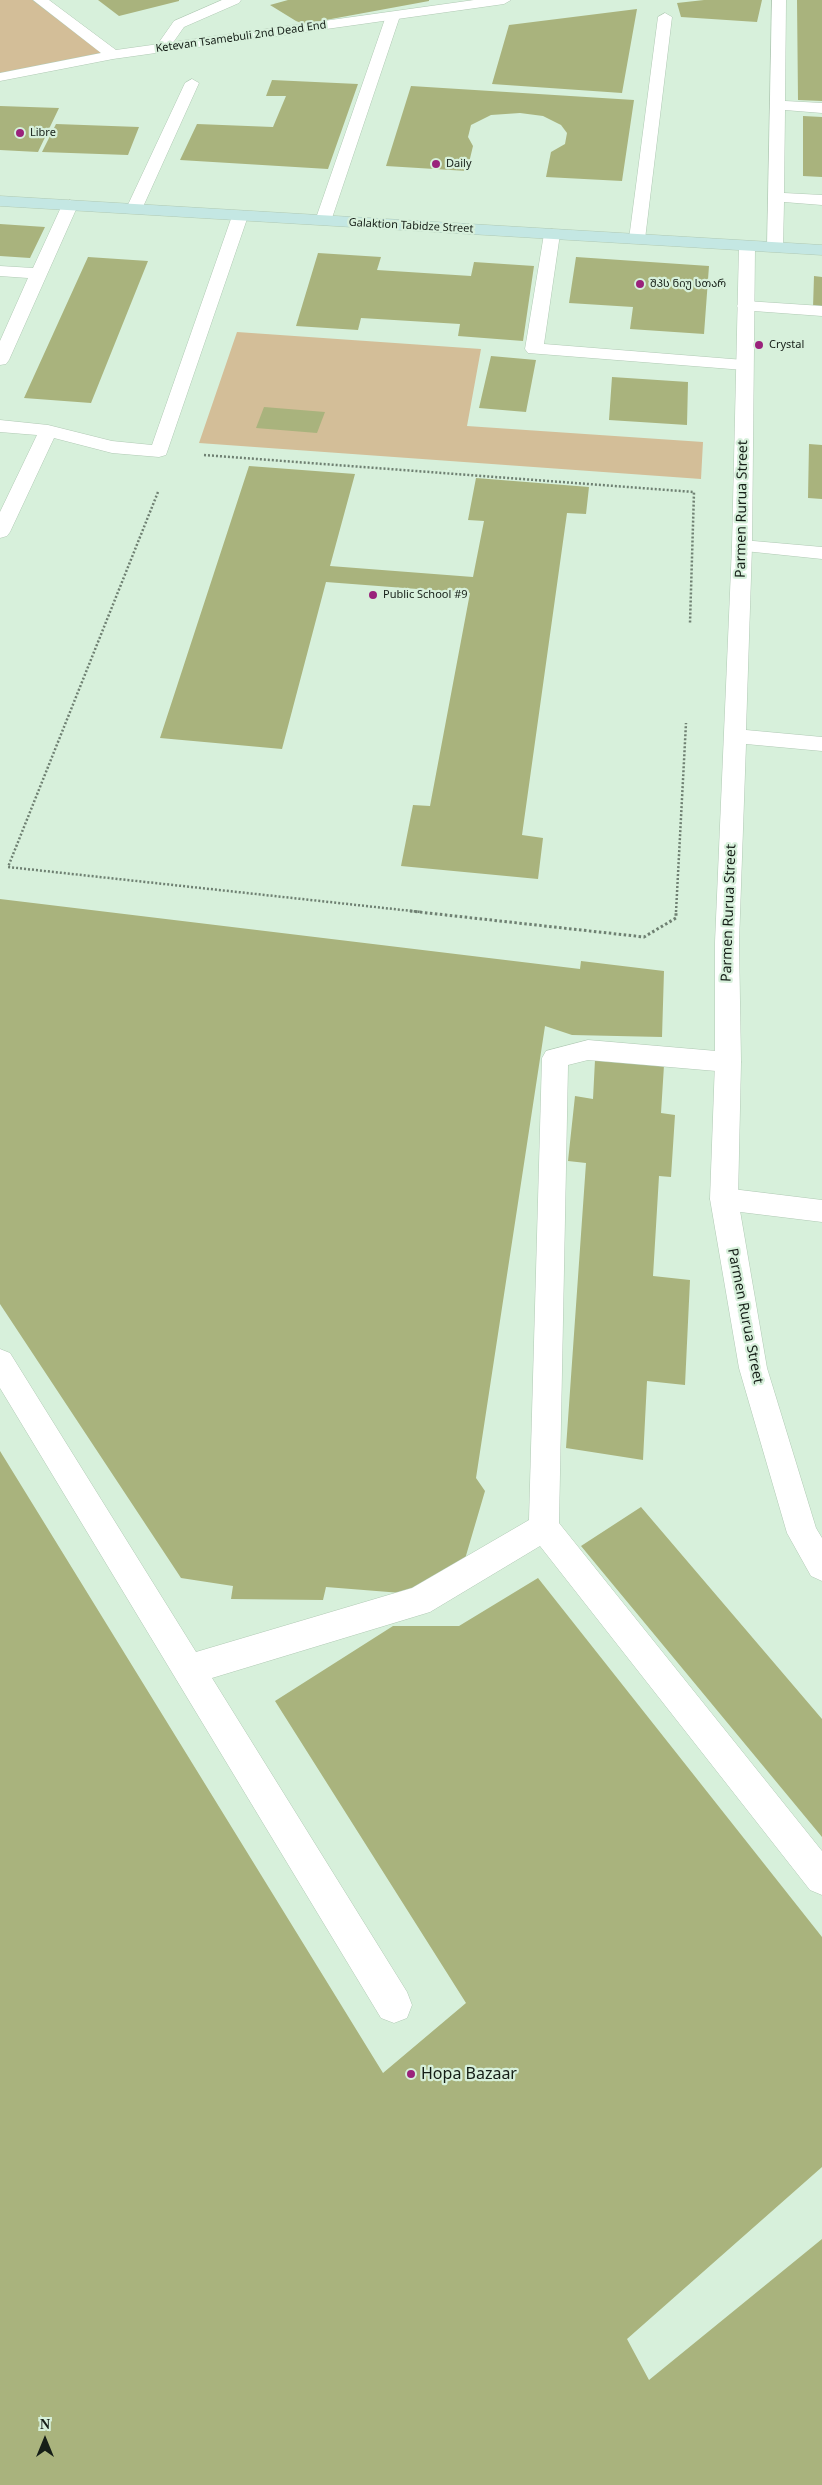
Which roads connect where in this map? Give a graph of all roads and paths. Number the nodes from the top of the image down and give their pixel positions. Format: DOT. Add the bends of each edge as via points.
graph roads {
  1 [pos="40,0"];
  2 [pos="234,0"];
  3 [pos="504,0"];
  4 [pos="779,0"];
  5 [pos="455,3"];
  6 [pos="392,16"];
  7 [pos="665,18"];
  8 [pos="162,48"];
  9 [pos="113,55"];
  10 [pos="0,78"];
  11 [pos="192,84"];
  12 [pos="778,105"];
  13 [pos="822,108"];
  14 [pos="776,197"];
  15 [pos="822,200"];
  16 [pos="0,201"];
  17 [pos="70,206"];
  18 [pos="134,210"];
  19 [pos="240,216"];
  20 [pos="323,221"];
  21 [pos="552,234"];
  22 [pos="637,240"];
  23 [pos="747,246"];
  24 [pos="775,248"];
  25 [pos="822,250"];
  26 [pos="0,272"];
  27 [pos="39,274"];
  28 [pos="746,306"];
  29 [pos="822,312"];
  30 [pos="0,360"];
  31 [pos="744,365"];
  32 [pos="0,426"];
  33 [pos="48,430"];
  34 [pos="167,452"];
  35 [pos="0,532"];
  36 [pos="742,546"];
  37 [pos="822,553"];
  38 [pos="690,627"];
  39 [pos="686,714"];
  40 [pos="736,736"];
  41 [pos="822,744"];
  42 [pos="728,1062"];
  43 [pos="724,1199"];
  44 [pos="822,1211"];
  45 [pos="0,1362"];
  46 [pos="544,1527"];
  47 [pos="822,1566"];
  48 [pos="188,1670"];
  49 [pos="822,1878"];
  50 [pos="394,2005"];
  1 -- 9 [label="street"];
  2 -- 8 [label="street" via="179,24"];
  3 -- 5 [label="street, Ketevan Tsamebuli 2nd Dead End"];
  4 -- 12 [label="street"];
  5 -- 6 [label="street, Ketevan Tsamebuli 2nd Dead End"];
  6 -- 8 [label="street, Ketevan Tsamebuli 2nd Dead End"];
  6 -- 20 [label="street"];
  7 -- 22 [label="street"];
  8 -- 9 [label="street, Ketevan Tsamebuli 2nd Dead End"];
  9 -- 10 [label="street, Ketevan Tsamebuli 2nd Dead End"];
  11 -- 18 [label="street"];
  12 -- 13 [label="street"];
  12 -- 14 [label="street"];
  14 -- 15 [label="street"];
  14 -- 24 [label="street"];
  16 -- 17 [label="street, Galaktion Tabidze Street"];
  17 -- 18 [label="street, Galaktion Tabidze Street"];
  17 -- 27 [label="street"];
  18 -- 19 [label="street, Galaktion Tabidze Street"];
  19 -- 20 [label="street, Galaktion Tabidze Street"];
  19 -- 34 [label="street"];
  20 -- 21 [label="street, Galaktion Tabidze Street"];
  21 -- 22 [label="street, Galaktion Tabidze Street"];
  21 -- 31 [label="street" via="534,349"];
  22 -- 23 [label="street, Galaktion Tabidze Street"];
  23 -- 24 [label="street, Galaktion Tabidze Street"];
  23 -- 28 [label="street, Parmen Rurua Street"];
  24 -- 25 [label="street, Galaktion Tabidze Street"];
  26 -- 27 [label="street"];
  27 -- 30 [label="street"];
  28 -- 29 [label="street"];
  28 -- 31 [label="street, Parmen Rurua Street"];
  31 -- 36 [label="street, Parmen Rurua Street"];
  32 -- 33 [label="street"];
  33 -- 34 [label="street" via="112,447"];
  33 -- 35 [label="street"];
  34 -- 38 [label="path" via="694,492"];
  34 -- 39 [label="path" via="8,867 644,937 676,918"];
  36 -- 37 [label="street"];
  36 -- 40 [label="street, Parmen Rurua Street"];
  40 -- 41 [label="street"];
  40 -- 42 [label="street, Parmen Rurua Street" via="727,942"];
  42 -- 43 [label="street, Parmen Rurua Street"];
  42 -- 46 [label="street" via="588,1050 555,1058"];
  43 -- 44 [label="street"];
  43 -- 47 [label="street, Parmen Rurua Street" via="753,1368 802,1533"];
  45 -- 48 [label="street"];
  46 -- 48 [label="street" via="419,1601"];
  46 -- 49 [label="street"];
  48 -- 50 [label="street"];
}
